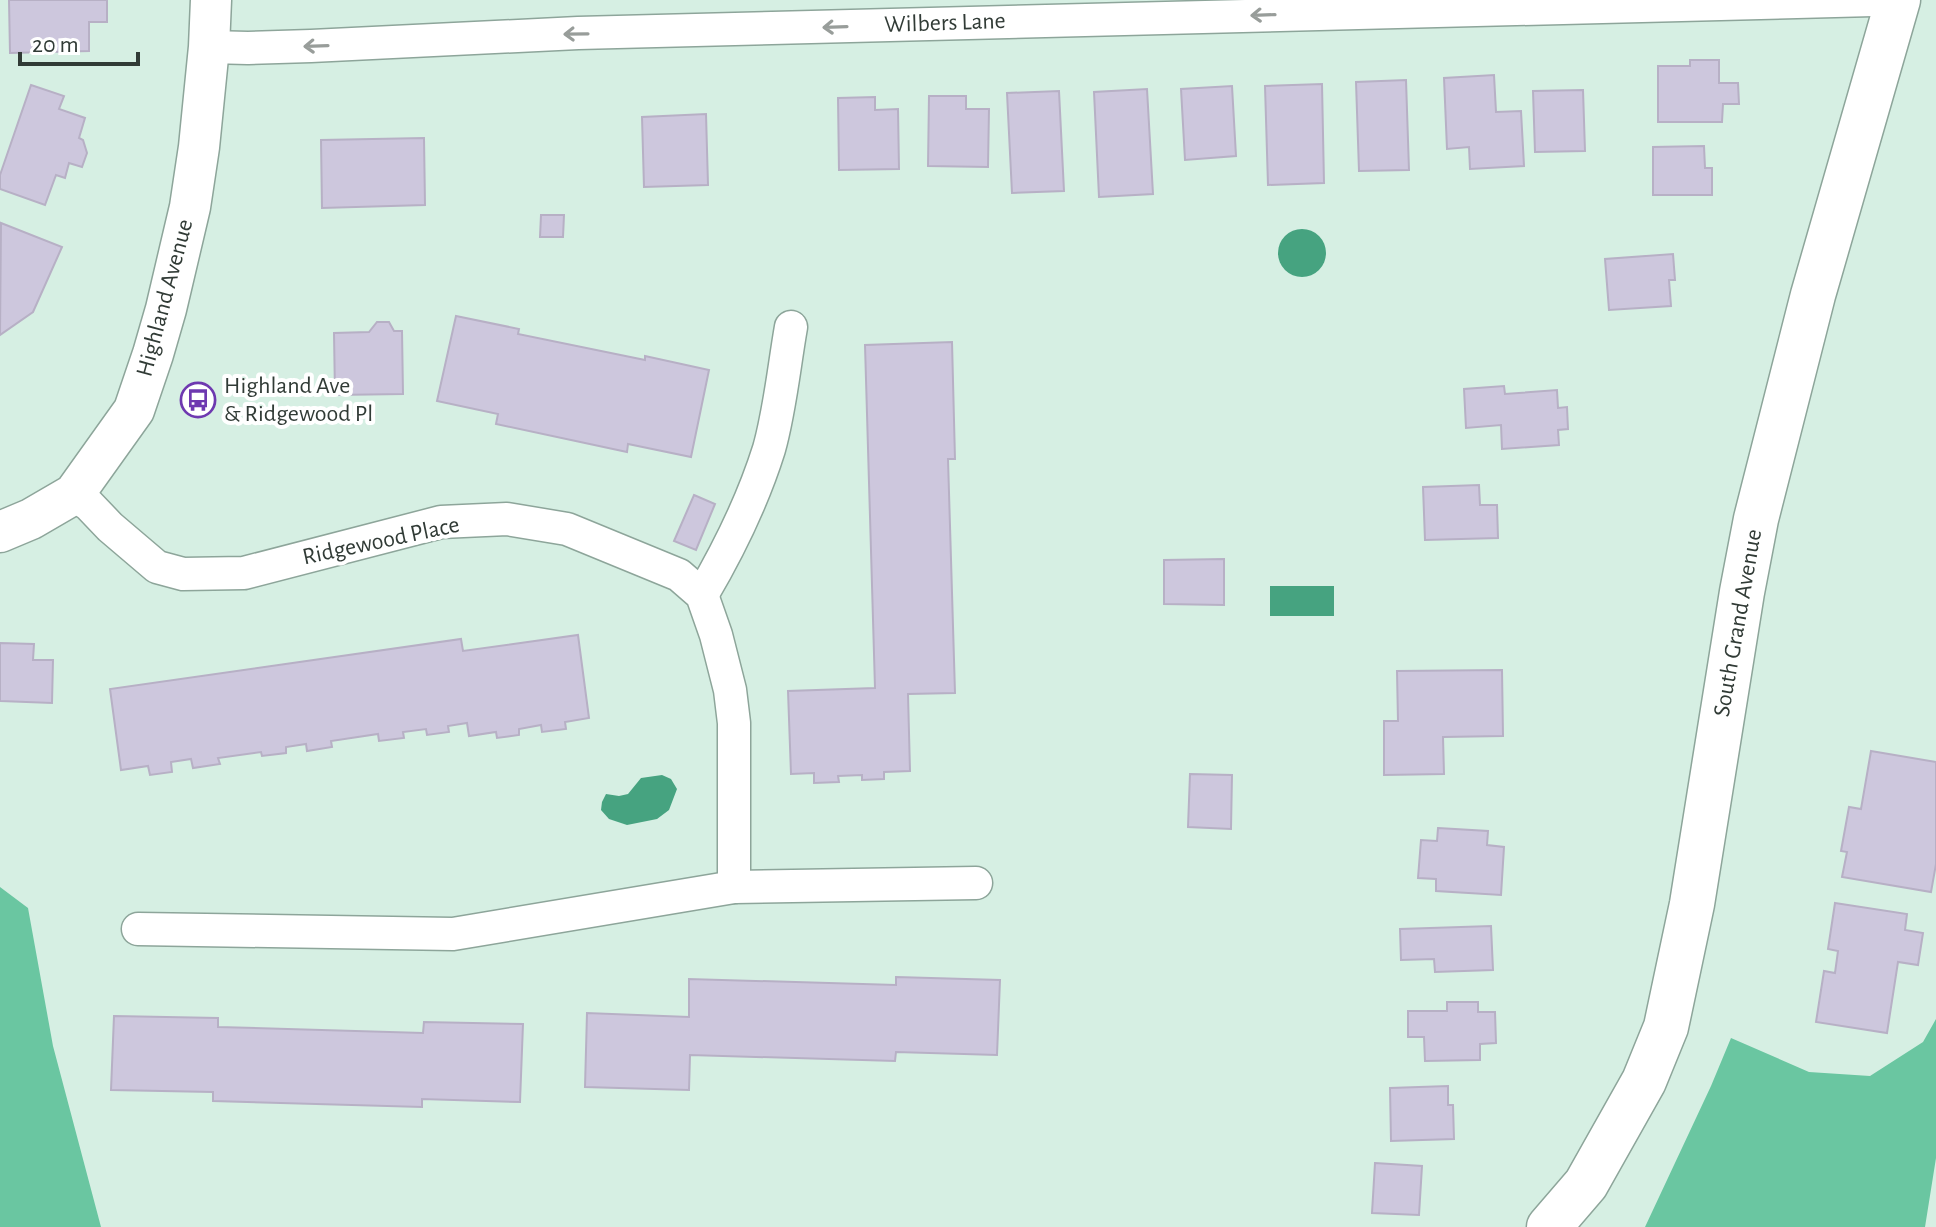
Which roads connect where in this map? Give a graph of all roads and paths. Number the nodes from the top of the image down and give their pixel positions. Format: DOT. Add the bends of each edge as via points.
graph roads {
  1 [pos="211,0"];
  2 [pos="1873,0"];
  3 [pos="1898,0"];
  4 [pos="209,47"];
  5 [pos="791,327"];
  6 [pos="74,494"];
  7 [pos="0,532"];
  8 [pos="702,595"];
  9 [pos="976,883"];
  10 [pos="734,887"];
  11 [pos="138,929"];
  12 [pos="1549,1227"];
  1 -- 4 [label="street, Highland Avenue"];
  2 -- 4 [label="street, Wilbers Lane, one-way"];
  3 -- 12 [label="main road, South Grand Avenue" via="1756,519 1692,904 1666,1027 1644,1081 1586,1184"];
  4 -- 6 [label="street, Highland Avenue" via="190,207 153,354 134,410"];
  5 -- 8 [label="street" via="769,447 749,503"];
  6 -- 7 [label="street, Highland Avenue"];
  6 -- 8 [label="street, Ridgewood Place" via="157,567 183,574 244,573 441,522 507,519 567,529 603,542 679,575"];
  8 -- 10 [label="street" via="730,690 734,723"];
  9 -- 10 [label="street"];
  10 -- 11 [label="street" via="453,934"];
}
